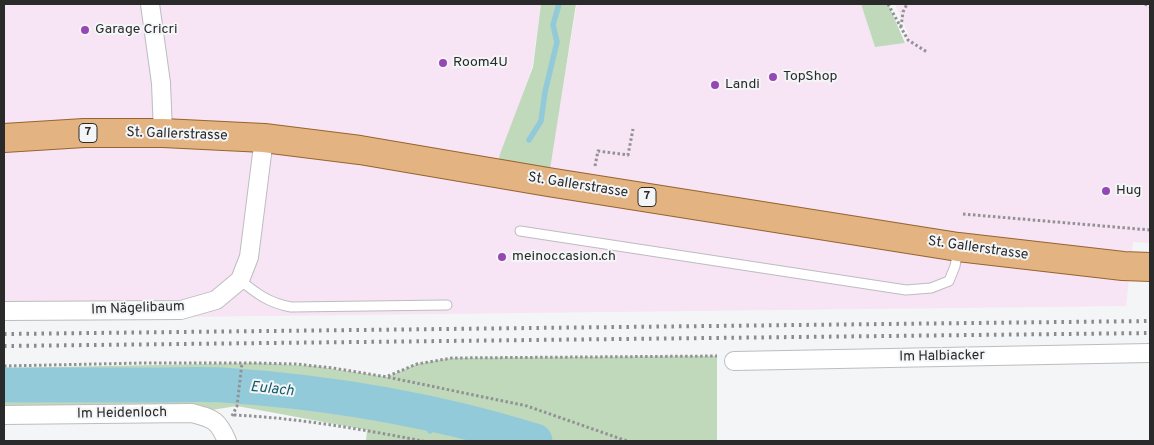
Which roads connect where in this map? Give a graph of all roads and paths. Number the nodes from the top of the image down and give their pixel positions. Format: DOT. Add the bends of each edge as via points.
graph roads {
  1 [pos="150,4"];
  2 [pos="888,4"];
  3 [pos="907,4"];
  4 [pos="1145,4"];
  5 [pos="1150,7"];
  6 [pos="901,27"];
  7 [pos="927,52"];
  8 [pos="633,129"];
  9 [pos="163,132"];
  10 [pos="4,138"];
  11 [pos="264,138"];
  12 [pos="594,168"];
  13 [pos="963,214"];
  14 [pos="1150,230"];
  15 [pos="520,231"];
  16 [pos="958,247"];
  17 [pos="1150,267"];
  18 [pos="240,280"];
  19 [pos="447,305"];
  20 [pos="4,311"];
  21 [pos="1150,353"];
  22 [pos="734,361"];
  23 [pos="242,363"];
  24 [pos="4,366"];
  25 [pos="387,377"];
  26 [pos="4,415"];
  27 [pos="227,441"];
  28 [pos="422,441"];
  29 [pos="627,441"];
  1 -- 9 [label="street" via="161,83"];
  2 -- 6 [label="path"];
  3 -- 6 [label="path"];
  4 -- 5 [label="path"];
  6 -- 7 [label="path" via="908,40"];
  8 -- 12 [label="path" via="628,155 598,150"];
  9 -- 10 [label="main road, St. Gallerstrasse / 7"];
  9 -- 11 [label="main road, St. Gallerstrasse / 7"];
  11 -- 16 [label="main road, St. Gallerstrasse / 7" via="360,150"];
  11 -- 18 [label="street, Im Nägelibaum" via="249,257"];
  13 -- 14 [label="path"];
  15 -- 16 [label="lane" via="906,290 931,288 949,281"];
  16 -- 17 [label="main road, St. Gallerstrasse / 7"];
  18 -- 19 [label="lane" via="260,296 291,307"];
  18 -- 20 [label="street, Im Nägelibaum" via="216,300 181,310"];
  21 -- 22 [label="street, Im Halbiacker"];
  22 -- 25 [label="path" via="717,356 452,358 417,364"];
  23 -- 24 [label="path"];
  23 -- 25 [label="path" via="296,364"];
  23 -- 28 [label="path" via="234,415 282,418"];
  25 -- 29 [label="path" via="527,406"];
  26 -- 27 [label="street, Im Heidenloch" via="192,413 211,418 221,427"];
}
